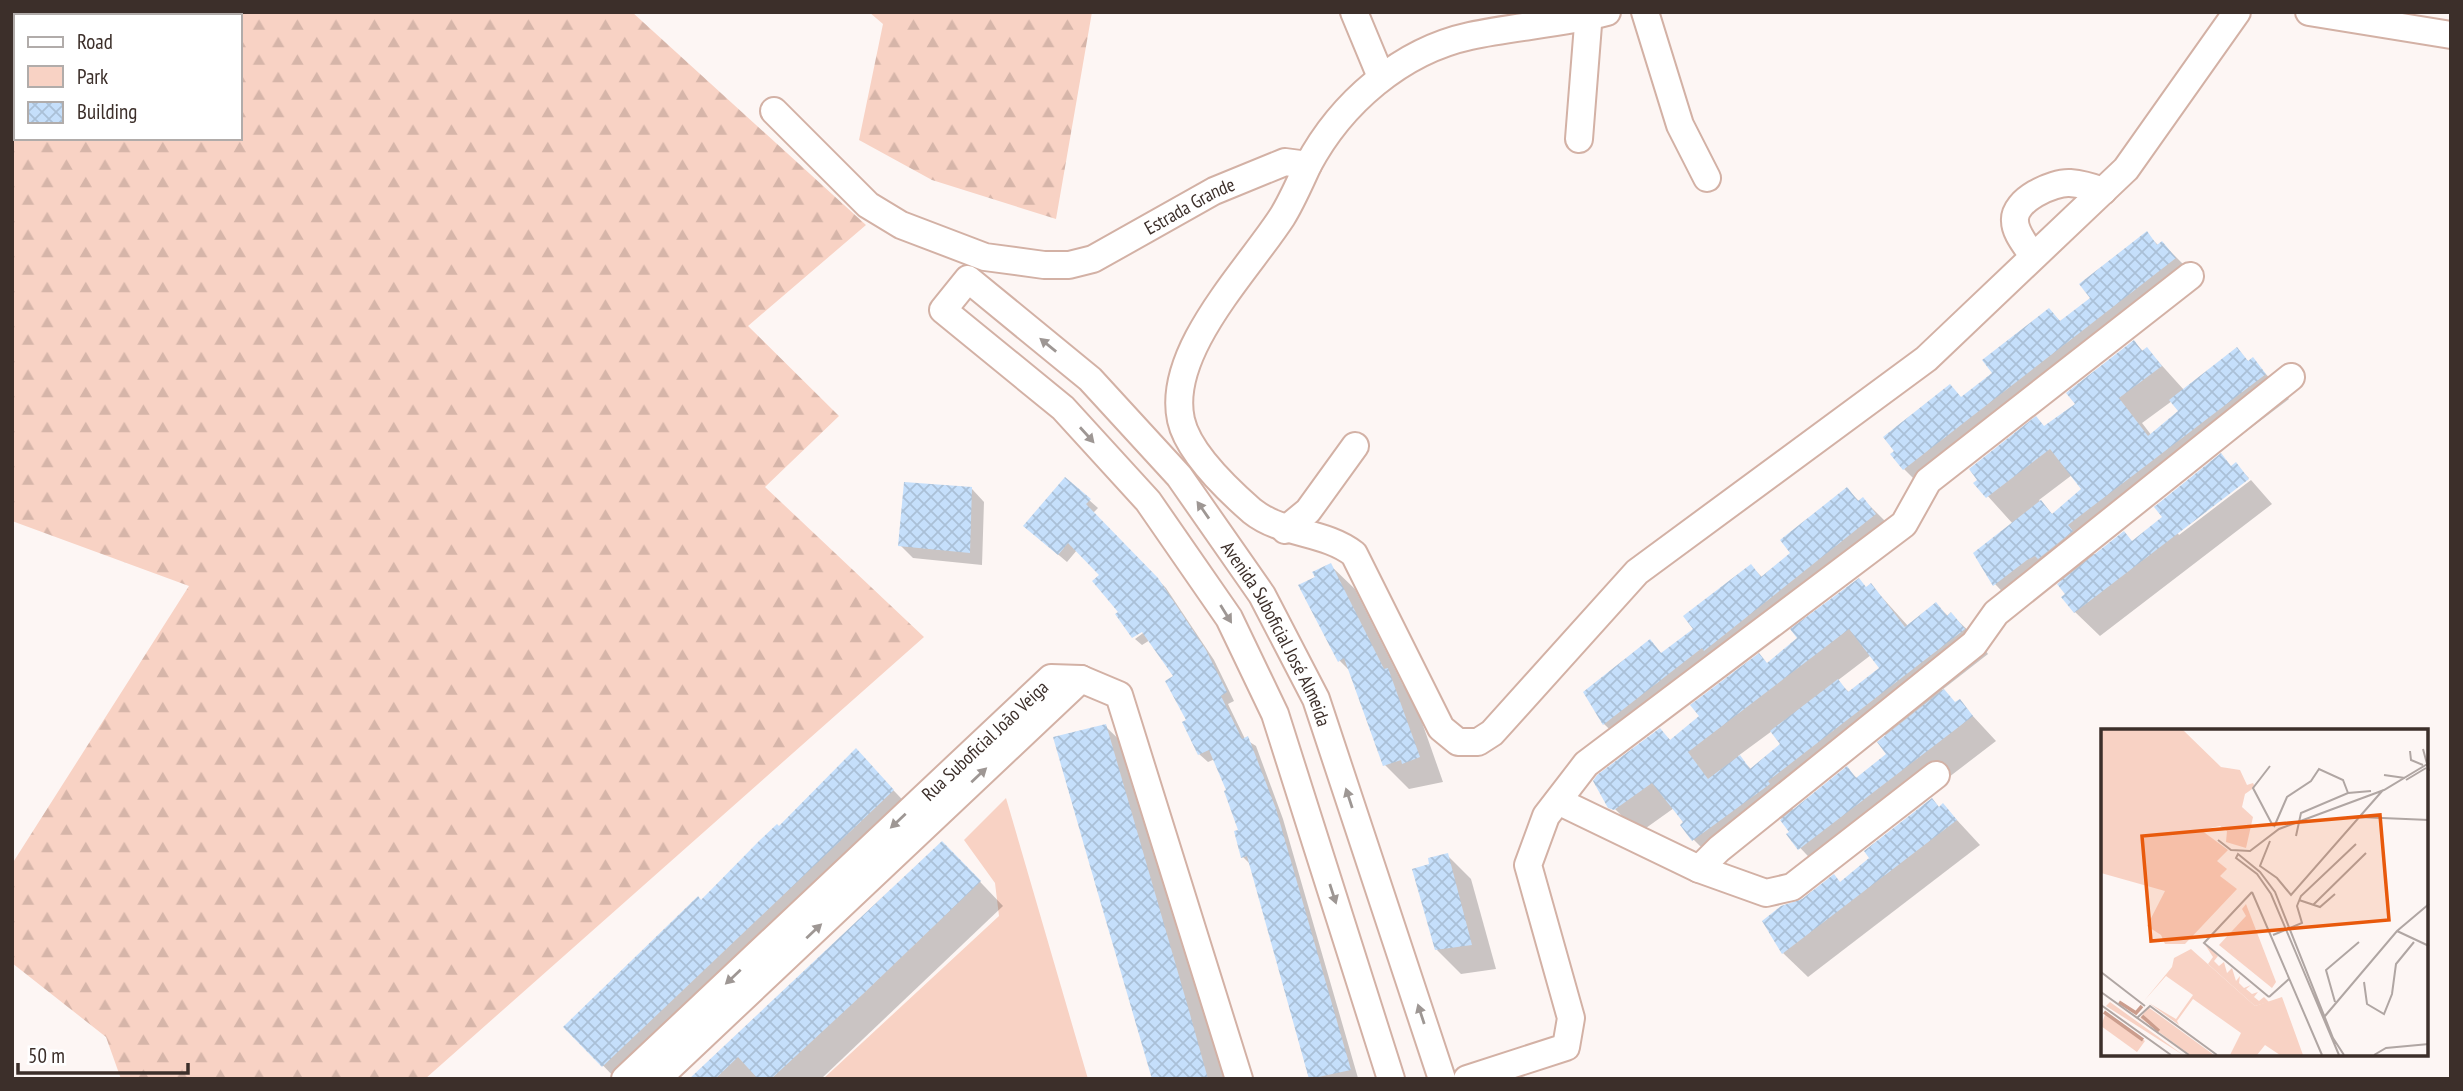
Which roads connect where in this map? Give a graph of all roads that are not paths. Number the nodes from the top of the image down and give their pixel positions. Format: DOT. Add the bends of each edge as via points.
graph roads {
  1 [pos="1644,12"];
  2 [pos="2237,12"];
  3 [pos="2309,12"];
  4 [pos="1595,14"];
  5 [pos="1364,18"];
  6 [pos="2451,35"];
  7 [pos="1381,77"];
  8 [pos="774,111"];
  9 [pos="1579,139"];
  10 [pos="1308,165"];
  11 [pos="1707,178"];
  12 [pos="2103,191"];
  13 [pos="2032,256"];
  14 [pos="2190,276"];
  15 [pos="2291,377"];
  16 [pos="1355,446"];
  17 [pos="1285,530"];
  18 [pos="1081,679"];
  19 [pos="1937,775"];
  20 [pos="1558,800"];
  21 [pos="1699,869"];
  22 [pos="625,1079"];
  23 [pos="657,1079"];
  24 [pos="1239,1079"];
  25 [pos="1391,1079"];
  26 [pos="1442,1079"];
  27 [pos="1467,1079"];
  1 -- 11 [label="street" via="1680,125"];
  2 -- 12 [label="street" via="2126,169"];
  3 -- 6 [label="street"];
  4 -- 7 [label="street" via="1469,36 1419,53"];
  4 -- 9 [label="street"];
  5 -- 7 [label="street"];
  7 -- 10 [label="street" via="1321,140"];
  8 -- 10 [label="street, Estrada Grande" via="868,205 901,225 985,257 1044,265 1093,259 1214,191 1285,162"];
  10 -- 17 [label="street" via="1284,214 1195,344 1179,401 1188,441 1200,457 1254,512"];
  12 -- 13 [label="street"];
  12 -- 13 [label="street" via="2068,183 2023,203 2014,222"];
  13 -- 17 [label="street" via="1926,359 1637,572 1492,733 1478,742 1458,742 1441,728 1353,554 1344,546"];
  14 -- 20 [label="street" via="1928,481 1904,524 1586,764"];
  15 -- 21 [label="street" via="1996,613 1974,644"];
  16 -- 17 [label="street" via="1308,511"];
  18 -- 22 [label="street, Rua Suboficial João Veiga, one-way" via="1051,678"];
  23 -- 18 [label="street, Rua Suboficial João Veiga, one-way"];
  18 -- 24 [label="street" via="1119,695"];
  19 -- 21 [label="street" via="1793,887 1766,894"];
  20 -- 21 [label="street"];
  20 -- 27 [label="street" via="1546,816 1528,865 1571,1018 1566,1047"];
  26 -- 25 [label="street, Avenida Suboficial José Almeida, one-way" via="1317,699 1262,595 1179,476 1090,379 968,279 943,310 1063,408 1148,501 1229,618 1275,715"];
}
